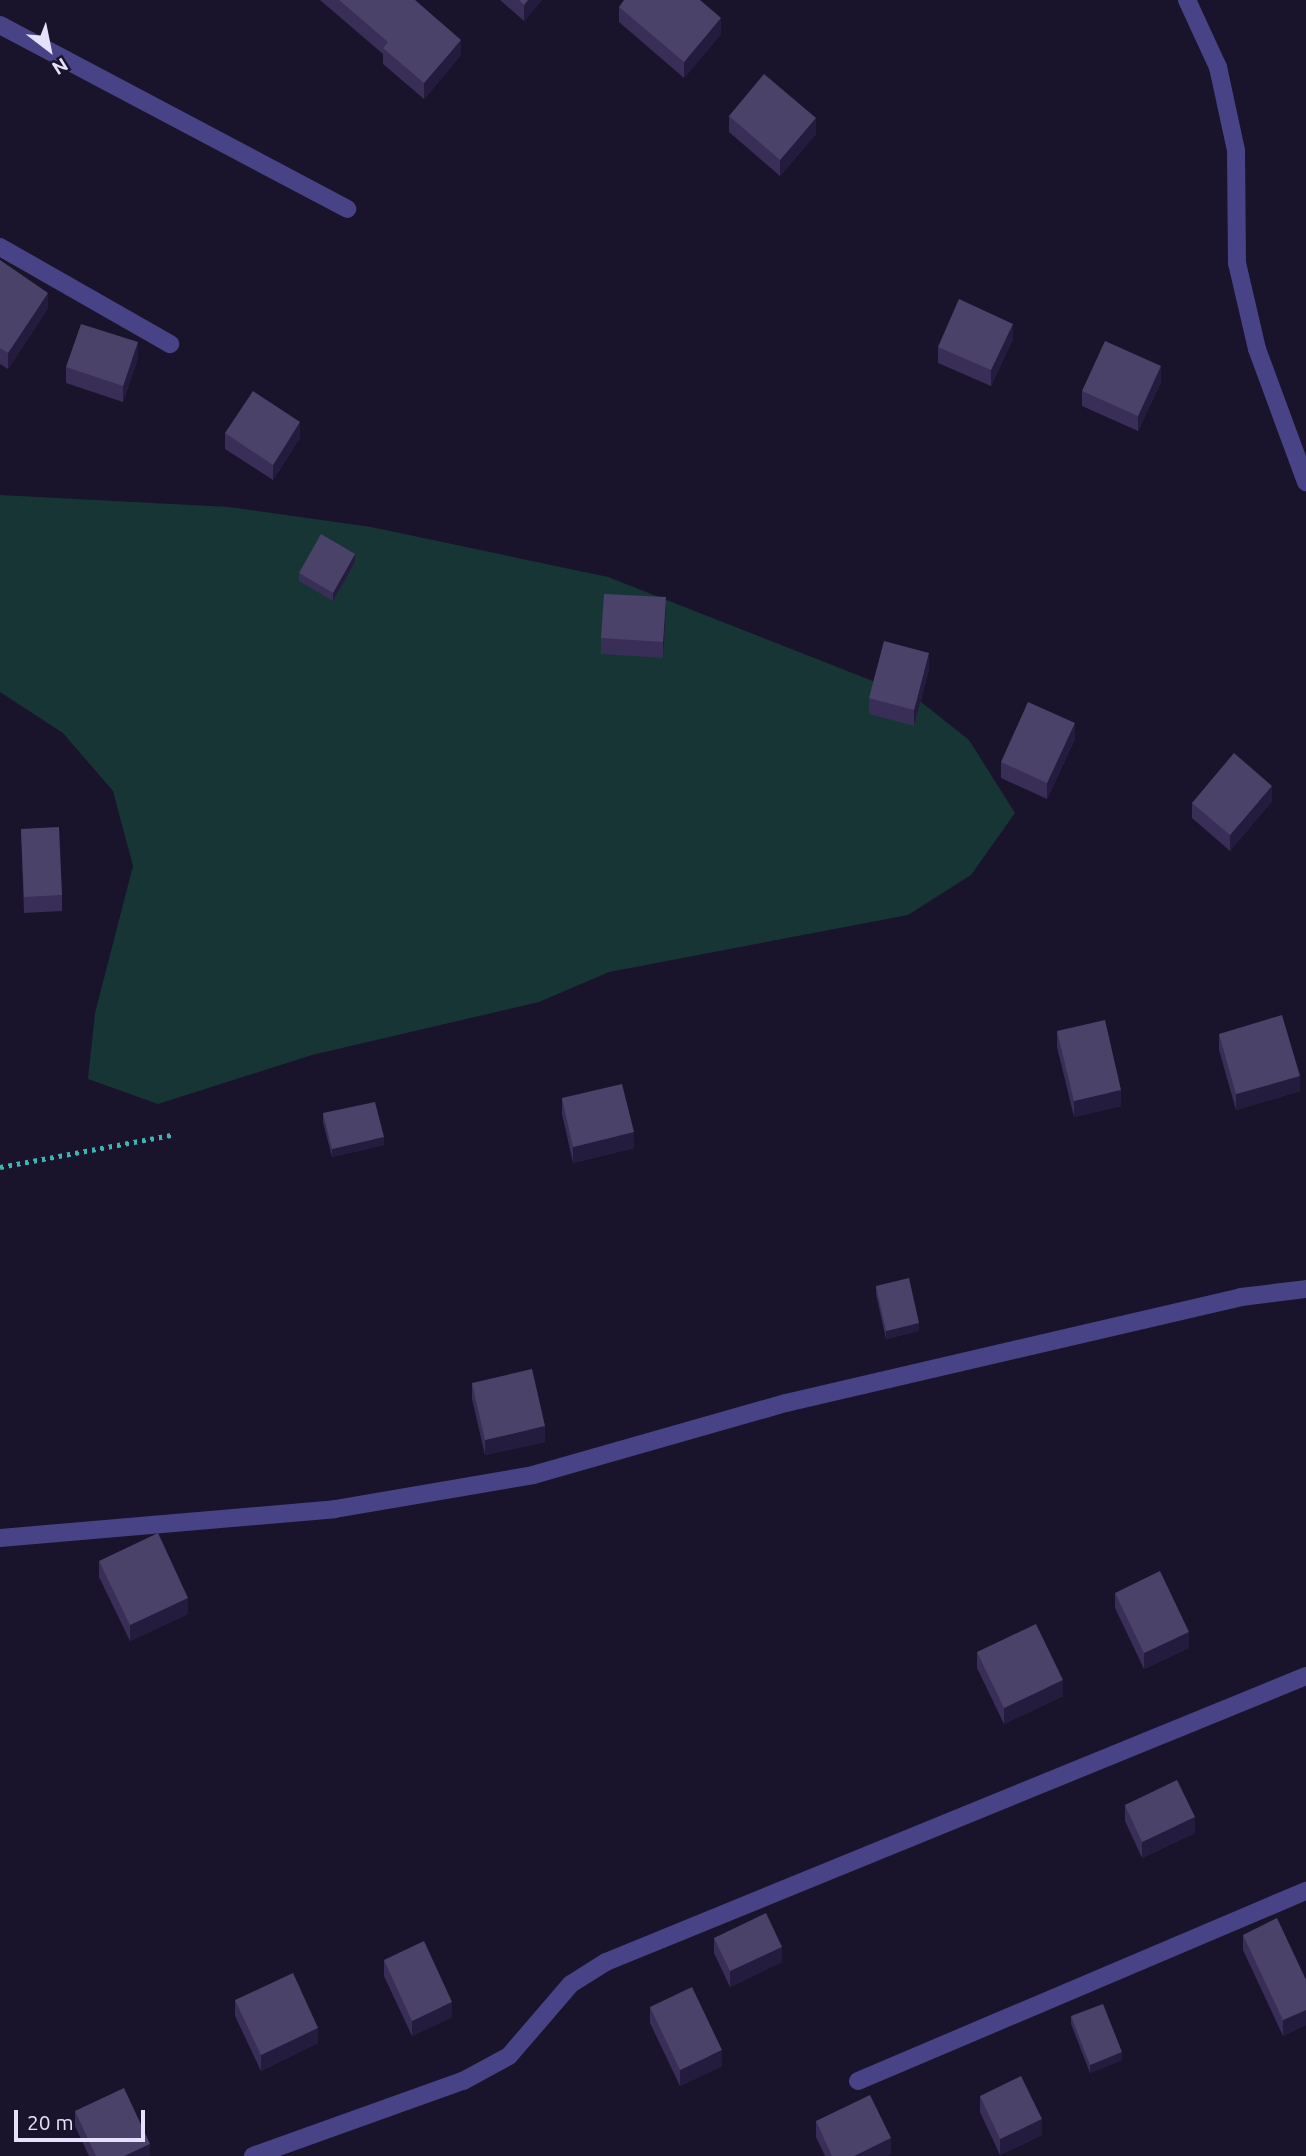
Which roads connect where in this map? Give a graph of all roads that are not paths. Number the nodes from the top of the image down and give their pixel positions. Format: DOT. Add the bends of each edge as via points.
graph roads {
  1 [pos="1187,0"];
  2 [pos="0,25"];
  3 [pos="347,209"];
  4 [pos="0,247"];
  5 [pos="170,345"];
  6 [pos="1306,482"];
  7 [pos="1306,1289"];
  8 [pos="0,1538"];
  9 [pos="1306,1676"];
  10 [pos="1306,1891"];
  11 [pos="858,2081"];
  12 [pos="253,2156"];
  1 -- 6 [label="street" via="1218,67 1236,150 1237,263 1257,349"];
  2 -- 3 [label="street"];
  4 -- 5 [label="street"];
  7 -- 8 [label="street" via="1241,1297 800,1400 533,1475 335,1509"];
  9 -- 12 [label="street" via="606,1962 571,1984 498,2063 463,2081"];
  10 -- 11 [label="street"];
}
